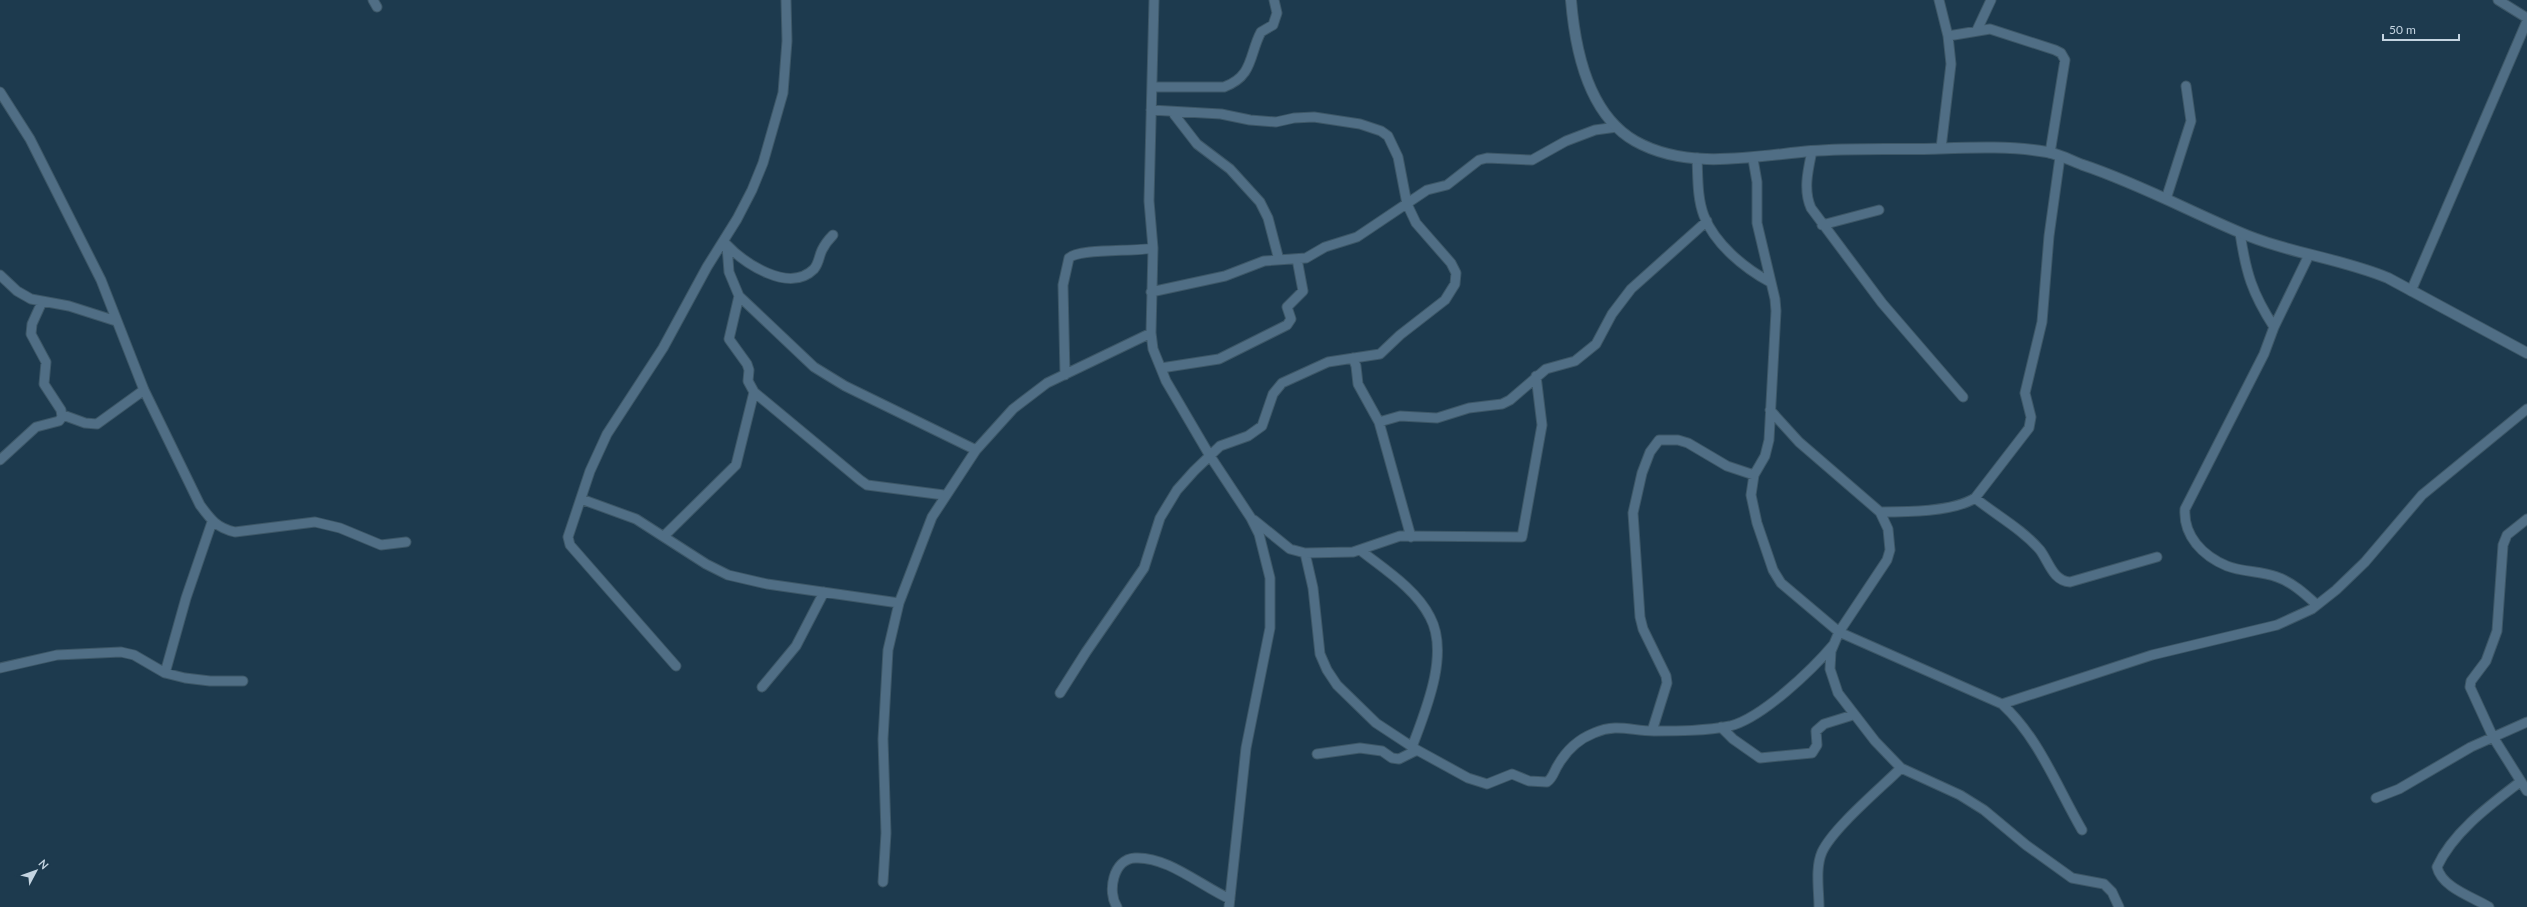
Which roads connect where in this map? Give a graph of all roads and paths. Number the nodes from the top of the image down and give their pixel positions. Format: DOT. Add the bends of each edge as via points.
graph roads {
  1 [pos="786,0"];
  2 [pos="1154,0"];
  3 [pos="1274,0"];
  4 [pos="1571,0"];
  5 [pos="1939,0"];
  6 [pos="1991,0"];
  7 [pos="2498,0"];
  8 [pos="2527,18"];
  9 [pos="2527,21"];
  10 [pos="1977,30"];
  11 [pos="1948,36"];
  12 [pos="2186,86"];
  13 [pos="1152,87"];
  14 [pos="0,92"];
  15 [pos="4,103"];
  16 [pos="1151,110"];
  17 [pos="1173,113"];
  18 [pos="1617,127"];
  19 [pos="1941,148"];
  20 [pos="1812,151"];
  21 [pos="2050,153"];
  22 [pos="2060,157"];
  23 [pos="1697,158"];
  24 [pos="1754,159"];
  25 [pos="2166,198"];
  26 [pos="1407,204"];
  27 [pos="1879,210"];
  28 [pos="1707,222"];
  29 [pos="1822,225"];
  30 [pos="2240,233"];
  31 [pos="833,235"];
  32 [pos="725,244"];
  33 [pos="1153,248"];
  34 [pos="2309,255"];
  35 [pos="1297,259"];
  36 [pos="1280,260"];
  37 [pos="0,275"];
  38 [pos="1770,282"];
  39 [pos="2411,291"];
  40 [pos="1151,292"];
  41 [pos="739,296"];
  42 [pos="42,302"];
  43 [pos="116,321"];
  44 [pos="2274,327"];
  45 [pos="1151,333"];
  46 [pos="2527,353"];
  47 [pos="1353,358"];
  48 [pos="1161,368"];
  49 [pos="1065,375"];
  50 [pos="1536,376"];
  51 [pos="144,390"];
  52 [pos="754,392"];
  53 [pos="1963,397"];
  54 [pos="2527,409"];
  55 [pos="1770,410"];
  56 [pos="63,415"];
  57 [pos="1379,422"];
  58 [pos="976,450"];
  59 [pos="1210,456"];
  60 [pos="0,460"];
  61 [pos="1754,475"];
  62 [pos="944,495"];
  63 [pos="1975,498"];
  64 [pos="581,499"];
  65 [pos="1880,512"];
  66 [pos="1251,518"];
  67 [pos="2527,519"];
  68 [pos="212,522"];
  69 [pos="664,536"];
  70 [pos="1411,537"];
  71 [pos="406,542"];
  72 [pos="1360,550"];
  73 [pos="1305,553"];
  74 [pos="2157,557"];
  75 [pos="824,592"];
  76 [pos="899,603"];
  77 [pos="2317,605"];
  78 [pos="1839,632"];
  79 [pos="1834,644"];
  80 [pos="676,666"];
  81 [pos="0,668"];
  82 [pos="165,673"];
  83 [pos="242,681"];
  84 [pos="762,687"];
  85 [pos="1060,693"];
  86 [pos="2002,704"];
  87 [pos="1853,715"];
  88 [pos="2527,722"];
  89 [pos="1721,727"];
  90 [pos="1652,731"];
  91 [pos="2493,737"];
  92 [pos="1414,749"];
  93 [pos="1317,754"];
  94 [pos="1901,768"];
  95 [pos="2520,782"];
  96 [pos="2527,791"];
  97 [pos="2376,798"];
  98 [pos="2082,830"];
  99 [pos="883,882"];
  100 [pos="1230,903"];
  101 [pos="1117,907"];
  102 [pos="1819,907"];
  103 [pos="2119,907"];
  104 [pos="2489,907"];
  1 -- 32 [label="street" via="787,41 783,93 763,163"];
  2 -- 13 [label="street"];
  3 -- 13 [label="street" via="1277,13 1274,25 1261,32 1252,62 1230,85"];
  4 -- 18 [label="main road" via="1580,64 1602,108"];
  5 -- 11 [label="street"];
  6 -- 10 [label="street"];
  7 -- 8 [label="street"];
  9 -- 39 [label="street"];
  10 -- 11 [label="street"];
  10 -- 21 [label="street" via="1995,31 2055,50 2064,56"];
  11 -- 19 [label="street" via="1950,78"];
  12 -- 25 [label="street" via="2191,121"];
  13 -- 16 [label="street"];
  14 -- 15 [label="street"];
  15 -- 43 [label="street" via="30,139 100,280"];
  16 -- 17 [label="street"];
  16 -- 33 [label="street" via="1149,201"];
  17 -- 26 [label="street" via="1221,114 1276,122 1314,117 1360,124 1381,131 1388,136 1398,157"];
  17 -- 36 [label="street" via="1197,144 1230,169 1260,202 1268,218"];
  18 -- 23 [label="main road" via="1636,142 1657,151"];
  18 -- 26 [label="street" via="1595,130 1566,141 1532,160 1479,160 1447,185 1427,190"];
  19 -- 20 [label="main road"];
  19 -- 21 [label="main road" via="2013,148"];
  20 -- 24 [label="main road"];
  20 -- 29 [label="street" via="1807,178 1808,200"];
  21 -- 22 [label="main road"];
  22 -- 25 [label="main road" via="2121,178"];
  22 -- 63 [label="street" via="2049,236 2042,322 2025,393 2030,417 2029,428"];
  23 -- 24 [label="main road"];
  23 -- 28 [label="street" via="1700,200"];
  24 -- 38 [label="street" via="1757,223"];
  25 -- 30 [label="main road"];
  26 -- 35 [label="street" via="1357,237 1325,247 1306,258"];
  26 -- 47 [label="street" via="1421,230 1451,263 1456,273 1455,284 1445,300 1380,354"];
  27 -- 29 [label="street"];
  28 -- 38 [label="street" via="1727,249 1748,269"];
  28 -- 50 [label="street" via="1631,288 1590,350 1575,361 1546,369"];
  29 -- 53 [label="street" via="1882,303"];
  30 -- 34 [label="main road"];
  30 -- 44 [label="street" via="2249,279 2258,302"];
  31 -- 32 [label="street" via="822,249 814,269 797,278 770,274 742,260"];
  32 -- 41 [label="street" via="729,272"];
  32 -- 64 [label="street" via="707,267 663,348 606,434"];
  33 -- 40 [label="street"];
  33 -- 49 [label="street" via="1077,253 1069,258 1063,285"];
  34 -- 39 [label="main road" via="2366,268"];
  34 -- 44 [label="street"];
  35 -- 36 [label="street"];
  35 -- 48 [label="street" via="1303,291 1287,307 1291,319 1287,324 1219,359"];
  36 -- 40 [label="street" via="1248,266 1202,282"];
  37 -- 42 [label="street" via="17,291"];
  38 -- 55 [label="street" via="1776,311"];
  39 -- 46 [label="main road"];
  40 -- 45 [label="street"];
  41 -- 52 [label="street" via="729,339 749,370 748,381"];
  41 -- 58 [label="street" via="814,367 830,378"];
  42 -- 43 [label="street" via="69,306"];
  42 -- 56 [label="street" via="32,324 31,334 45,358 46,388"];
  43 -- 51 [label="street"];
  44 -- 77 [label="street" via="2264,354 2185,509 2184,518 2188,534 2212,558 2227,566 2279,577"];
  45 -- 48 [label="street" via="1153,349"];
  45 -- 49 [label="street"];
  47 -- 57 [label="street" via="1358,384"];
  47 -- 59 [label="street" via="1328,362 1282,383 1273,394 1262,426 1248,436 1220,446"];
  48 -- 59 [label="street"];
  49 -- 58 [label="street" via="1032,393 1013,409"];
  50 -- 57 [label="street" via="1502,404 1469,408 1437,418 1400,416"];
  50 -- 70 [label="street" via="1542,425 1522,537"];
  51 -- 56 [label="street" via="97,424 85,423"];
  51 -- 68 [label="street" via="200,505"];
  52 -- 62 [label="street" via="867,485"];
  52 -- 69 [label="street" via="736,465"];
  54 -- 77 [label="street" via="2422,495 2365,562"];
  55 -- 61 [label="street" via="1769,440 1765,456"];
  55 -- 65 [label="street" via="1799,442"];
  56 -- 60 [label="street" via="59,421 33,430"];
  57 -- 70 [label="street"];
  58 -- 62 [label="street"];
  59 -- 66 [label="street"];
  59 -- 85 [label="street" via="1168,503 1151,541 1144,568"];
  61 -- 78 [label="street" via="1751,486 1752,504 1776,576 1825,623"];
  61 -- 90 [label="street" via="1726,466 1678,440 1659,440 1650,452 1642,473 1633,513 1640,617 1643,629 1664,670 1667,683"];
  62 -- 76 [label="street" via="932,517"];
  63 -- 65 [label="street" via="1957,505"];
  63 -- 74 [label="street" via="2033,544 2054,573 2065,582"];
  64 -- 69 [label="street" via="614,510"];
  64 -- 80 [label="street" via="569,531 568,542 611,595"];
  65 -- 78 [label="street" via="1889,534 1887,560"];
  66 -- 73 [label="street" via="1290,549"];
  66 -- 100 [label="street" via="1259,534 1270,578 1270,628 1246,748"];
  67 -- 91 [label="street" via="2507,535 2503,545 2497,631 2486,661 2471,681 2470,687"];
  68 -- 71 [label="street" via="221,529 235,532 325,523 381,545"];
  68 -- 82 [label="street" via="184,605"];
  69 -- 75 [label="street" via="706,564 728,575 767,584"];
  70 -- 72 [label="street" via="1400,536"];
  72 -- 73 [label="street"];
  72 -- 92 [label="street" via="1402,584 1431,618 1437,661 1432,692"];
  73 -- 92 [label="street" via="1313,588 1320,654 1326,670 1337,685 1376,723"];
  75 -- 76 [label="street"];
  75 -- 84 [label="street" via="796,646"];
  76 -- 99 [label="street" via="888,650 883,739 886,833"];
  77 -- 86 [label="street" via="2277,625 2152,654"];
  78 -- 79 [label="street"];
  78 -- 86 [label="street"];
  79 -- 87 [label="street" via="1830,658 1832,680"];
  79 -- 89 [label="street" via="1822,658 1762,711 1746,720"];
  81 -- 82 [label="street" via="57,655 121,652 134,655"];
  82 -- 83 [label="street" via="210,681"];
  86 -- 98 [label="street" via="2030,735"];
  87 -- 89 [label="street" via="1820,726 1816,731 1817,744 1812,753 1771,758 1756,756"];
  87 -- 94 [label="street"];
  88 -- 91 [label="street"];
  89 -- 90 [label="street"];
  90 -- 92 [label="street" via="1626,727 1592,734 1580,740 1564,755 1547,782 1529,781 1512,774 1492,782 1480,783"];
  91 -- 95 [label="street"];
  91 -- 97 [label="street" via="2399,789"];
  92 -- 93 [label="street" via="1399,759 1392,758 1382,751 1360,748"];
  94 -- 102 [label="street" via="1841,828 1822,852 1818,871"];
  94 -- 103 [label="street" via="1960,795 1984,810 2026,845 2072,878 2104,884 2112,892"];
  95 -- 96 [label="street"];
  95 -- 104 [label="street" via="2473,822 2452,844 2437,867 2446,883"];
  100 -- 101 [label="street" via="1166,865 1134,858 1126,861 1114,876 1111,894"];
}
